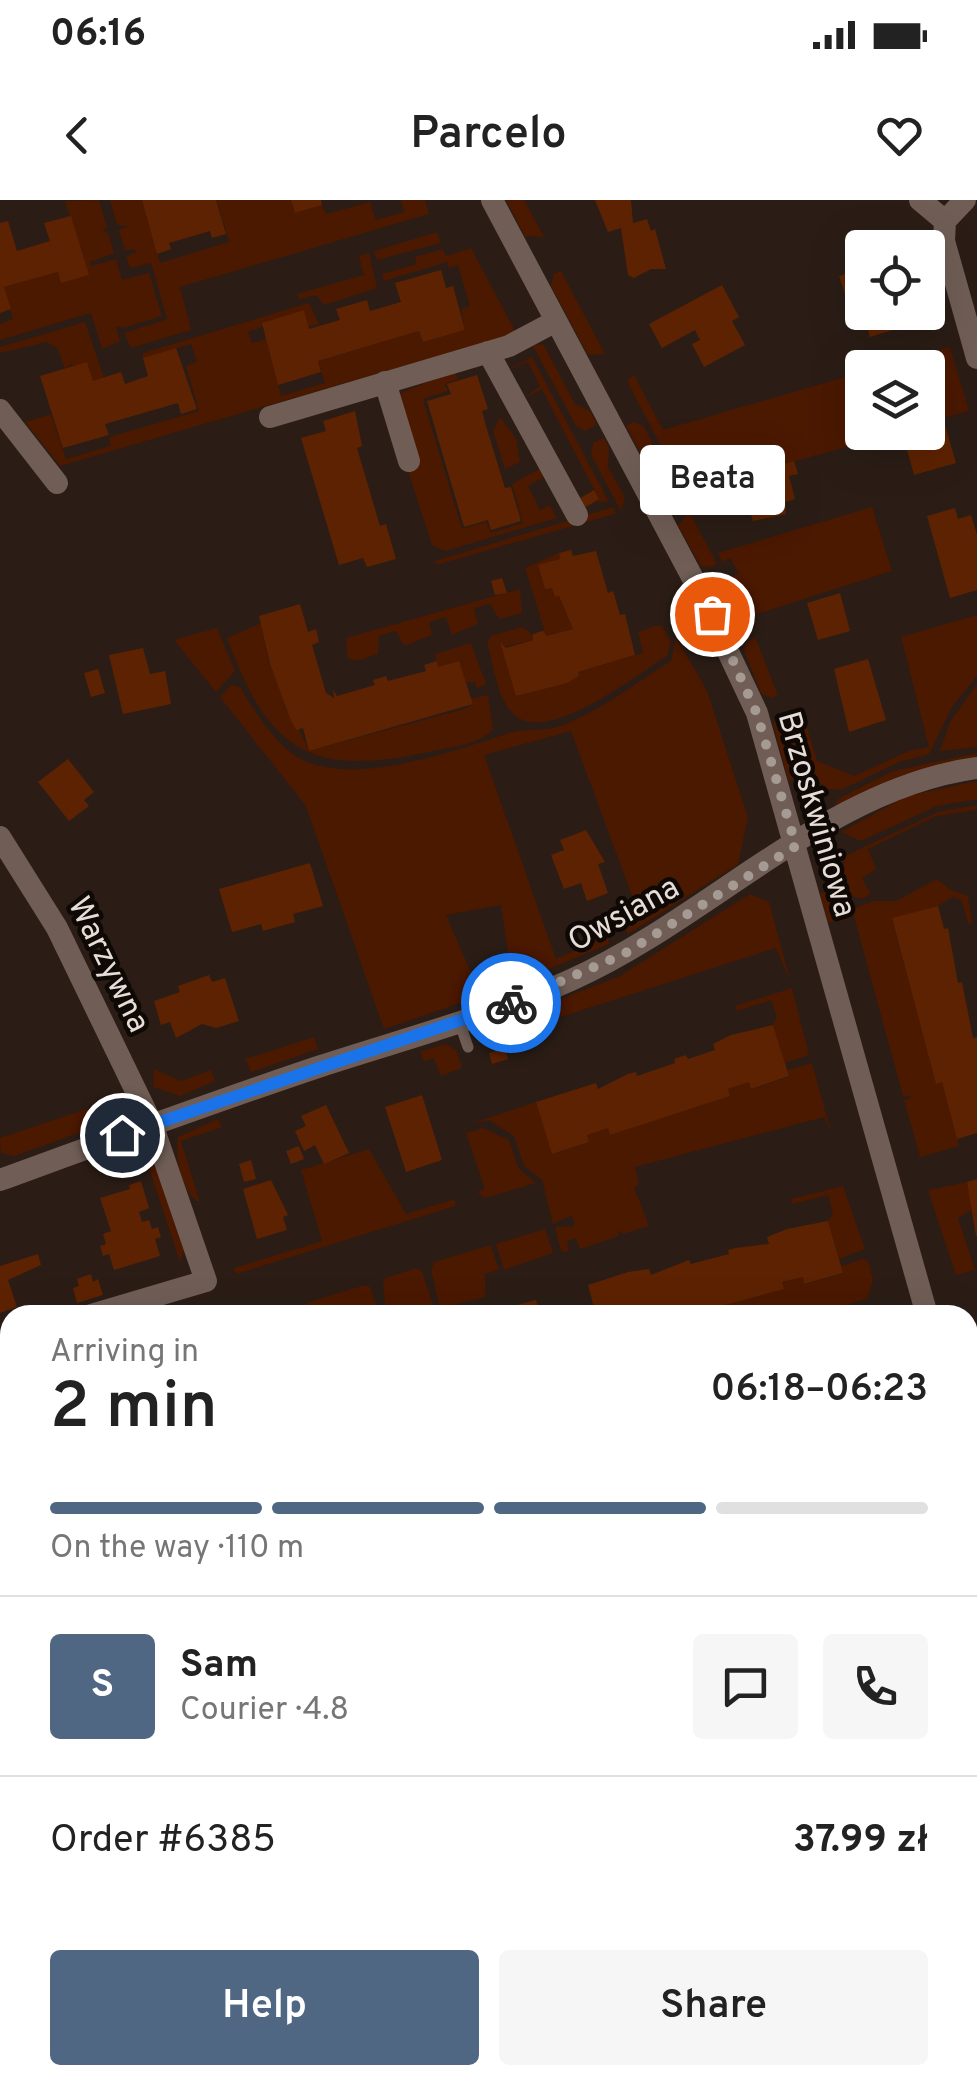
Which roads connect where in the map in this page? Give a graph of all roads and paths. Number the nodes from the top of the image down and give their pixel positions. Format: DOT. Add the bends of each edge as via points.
graph roads {
  1 [pos="492,200"];
  2 [pos="920,200"];
  3 [pos="965,200"];
  4 [pos="945,221"];
  5 [pos="556,322"];
  6 [pos="488,352"];
  7 [pos="977,358"];
  8 [pos="384,382"];
  9 [pos="0,410"];
  10 [pos="270,417"];
  11 [pos="409,461"];
  12 [pos="57,483"];
  13 [pos="576,515"];
  14 [pos="977,768"];
  15 [pos="0,838"];
  16 [pos="796,846"];
  17 [pos="459,1021"];
  18 [pos="468,1046"];
  19 [pos="152,1124"];
  20 [pos="0,1180"];
  21 [pos="125,1305"];
  22 [pos="924,1305"];
  1 -- 5 [label="street, Brzoskwiniowa"];
  2 -- 4 [label="street"];
  3 -- 4 [label="street"];
  4 -- 7 [label="street" via="944,248"];
  5 -- 6 [label="street"];
  5 -- 16 [label="street, Brzoskwiniowa" via="730,650 757,714"];
  6 -- 8 [label="street"];
  6 -- 13 [label="street"];
  8 -- 10 [label="street"];
  8 -- 11 [label="street"];
  9 -- 12 [label="street"];
  14 -- 16 [label="street, Owsiana" via="907,783"];
  15 -- 19 [label="street, Warzywna" via="57,928"];
  16 -- 17 [label="street, Owsiana" via="608,963"];
  16 -- 22 [label="street, Brzoskwiniowa"];
  17 -- 18 [label="lane"];
  17 -- 19 [label="street, Owsiana"];
  19 -- 20 [label="street, Owsiana"];
  19 -- 21 [label="street, Warzywna" via="206,1281"];
}
